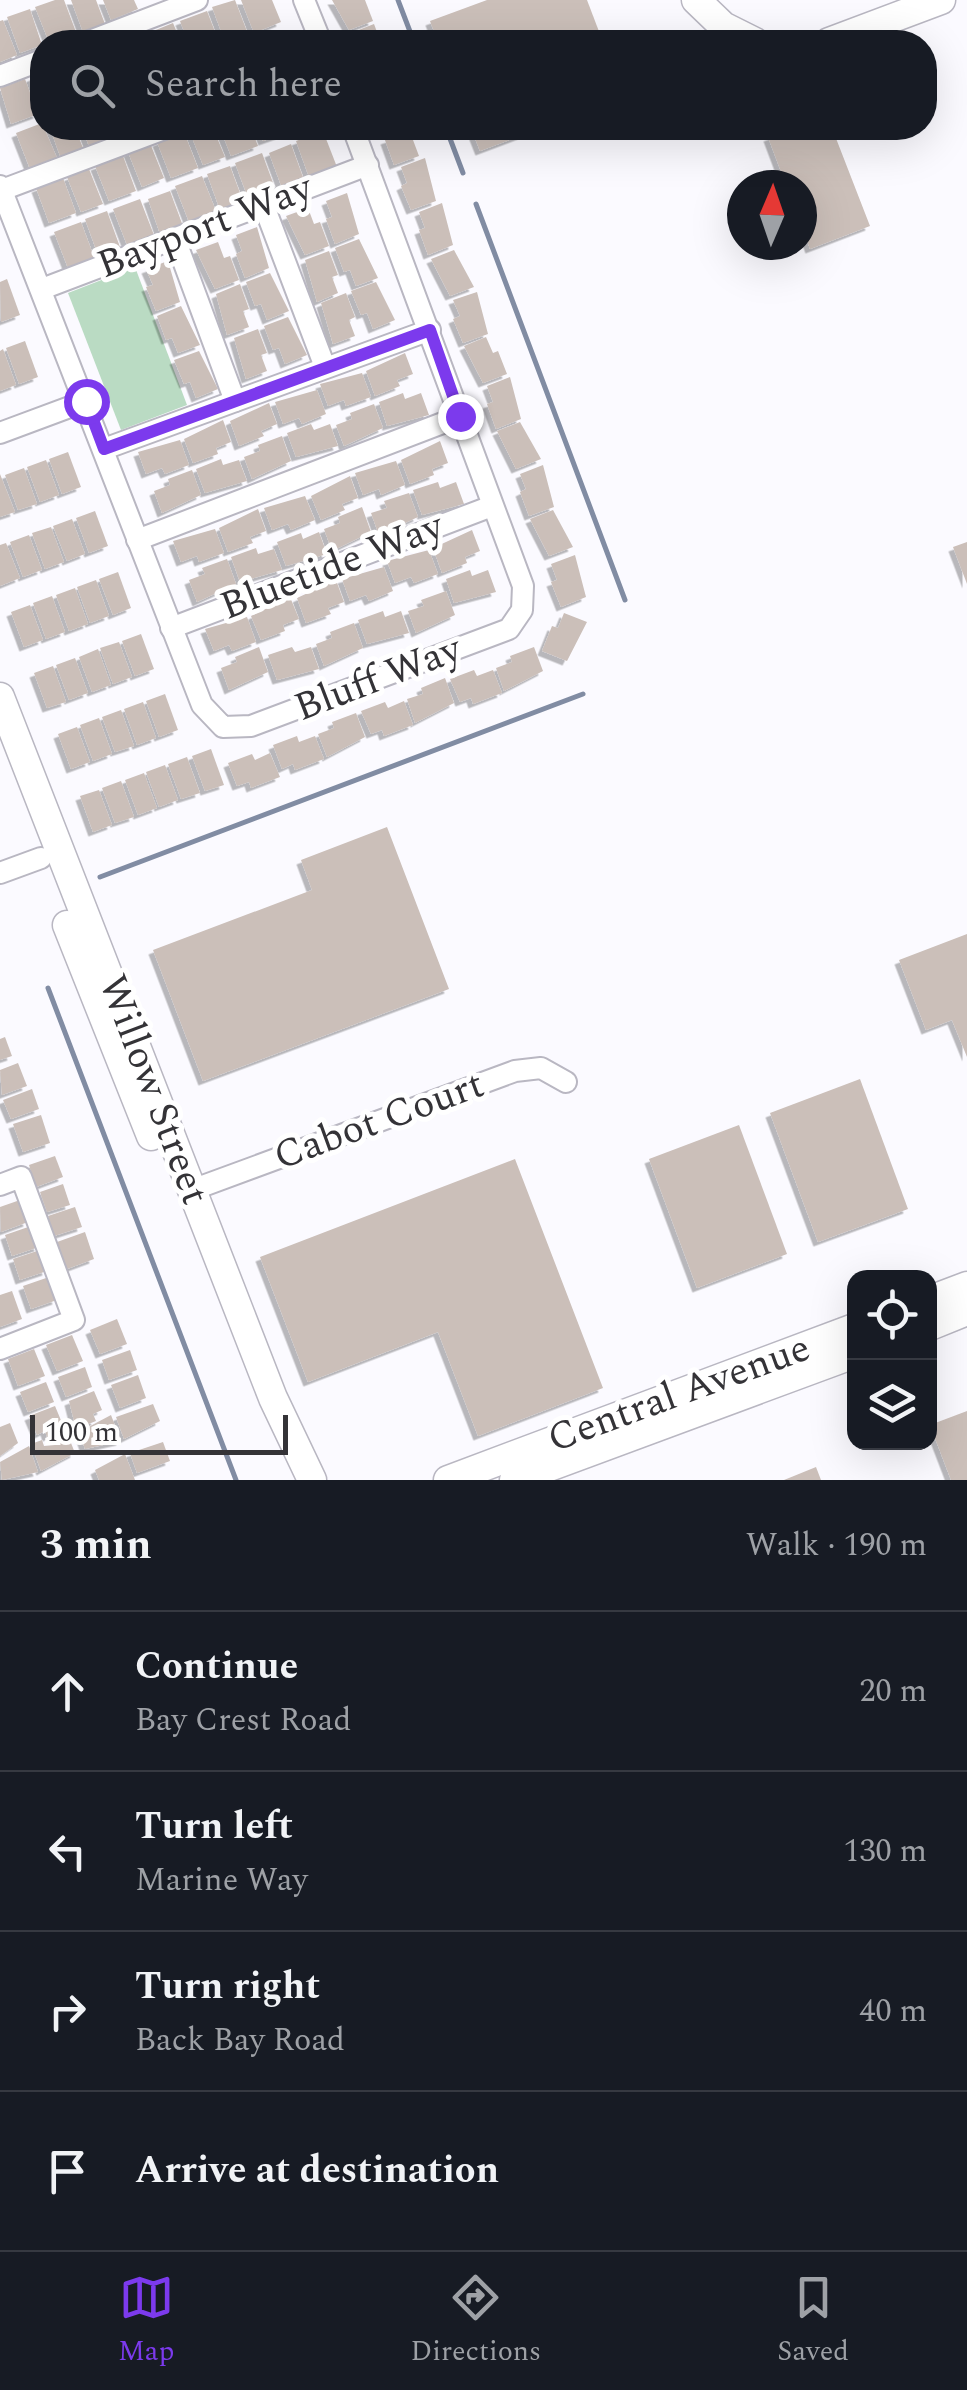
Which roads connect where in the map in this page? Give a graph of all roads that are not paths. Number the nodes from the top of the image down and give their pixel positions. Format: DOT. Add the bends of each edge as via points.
graph roads {
  1 [pos="197,0"];
  2 [pos="304,0"];
  3 [pos="696,0"];
  4 [pos="942,0"];
  5 [pos="118,30"];
  6 [pos="316,30"];
  7 [pos="731,30"];
  8 [pos="861,30"];
  9 [pos="30,65"];
  10 [pos="0,76"];
  11 [pos="133,140"];
  12 [pos="358,140"];
  13 [pos="368,165"];
  14 [pos="1,188"];
  15 [pos="264,206"];
  16 [pos="175,239"];
  17 [pos="42,289"];
  18 [pos="430,330"];
  19 [pos="326,367"];
  20 [pos="86,401"];
  21 [pos="235,401"];
  22 [pos="460,416"];
  23 [pos="0,433"];
  24 [pos="104,449"];
  25 [pos="492,506"];
  26 [pos="137,540"];
  27 [pos="171,628"];
  28 [pos="0,697"];
  29 [pos="0,750"];
  30 [pos="41,858"];
  31 [pos="0,873"];
  32 [pos="566,1082"];
  33 [pos="0,1185"];
  34 [pos="192,1190"];
  35 [pos="967,1286"];
  36 [pos="937,1297"];
  37 [pos="967,1311"];
  38 [pos="937,1323"];
  39 [pos="847,1331"];
  40 [pos="0,1349"];
  41 [pos="847,1357"];
  42 [pos="292,1480"];
  43 [pos="312,1480"];
  44 [pos="448,1480"];
  45 [pos="514,1480"];
  1 -- 5 [label="street"];
  2 -- 6 [label="street"];
  3 -- 7 [label="street"];
  4 -- 8 [label="street"];
  9 -- 10 [label="street"];
  11 -- 14 [label="street"];
  12 -- 13 [label="street"];
  13 -- 15 [label="street, Bayport Way"];
  13 -- 18 [label="street"];
  14 -- 17 [label="street"];
  15 -- 16 [label="street, Bayport Way"];
  15 -- 19 [label="street"];
  16 -- 17 [label="street, Bayport Way"];
  16 -- 21 [label="street"];
  17 -- 20 [label="street"];
  18 -- 19 [label="street"];
  18 -- 22 [label="street"];
  19 -- 21 [label="street"];
  20 -- 23 [label="street"];
  20 -- 24 [label="street"];
  21 -- 24 [label="street"];
  22 -- 25 [label="street"];
  22 -- 26 [label="street"];
  24 -- 26 [label="street"];
  25 -- 27 [label="street, Bluetide Way"];
  25 -- 27 [label="street, Bluff Way" via="524,586 522,610 509,629 252,726 223,727 202,706"];
  26 -- 27 [label="street"];
  28 -- 34 [label="street, Willow Street"];
  29 -- 30 [label="street, Willow Street"];
  30 -- 31 [label="street"];
  30 -- 42 [label="street, Willow Street"];
  32 -- 34 [label="street, Cabot Court" via="541,1068 515,1071"];
  33 -- 40 [label="street" via="22,1177 74,1320"];
  34 -- 43 [label="street, Willow Street"];
  35 -- 36 [label="street"];
  37 -- 38 [label="street"];
  39 -- 44 [label="street, Central Avenue"];
  41 -- 45 [label="street, Central Avenue"];
}
